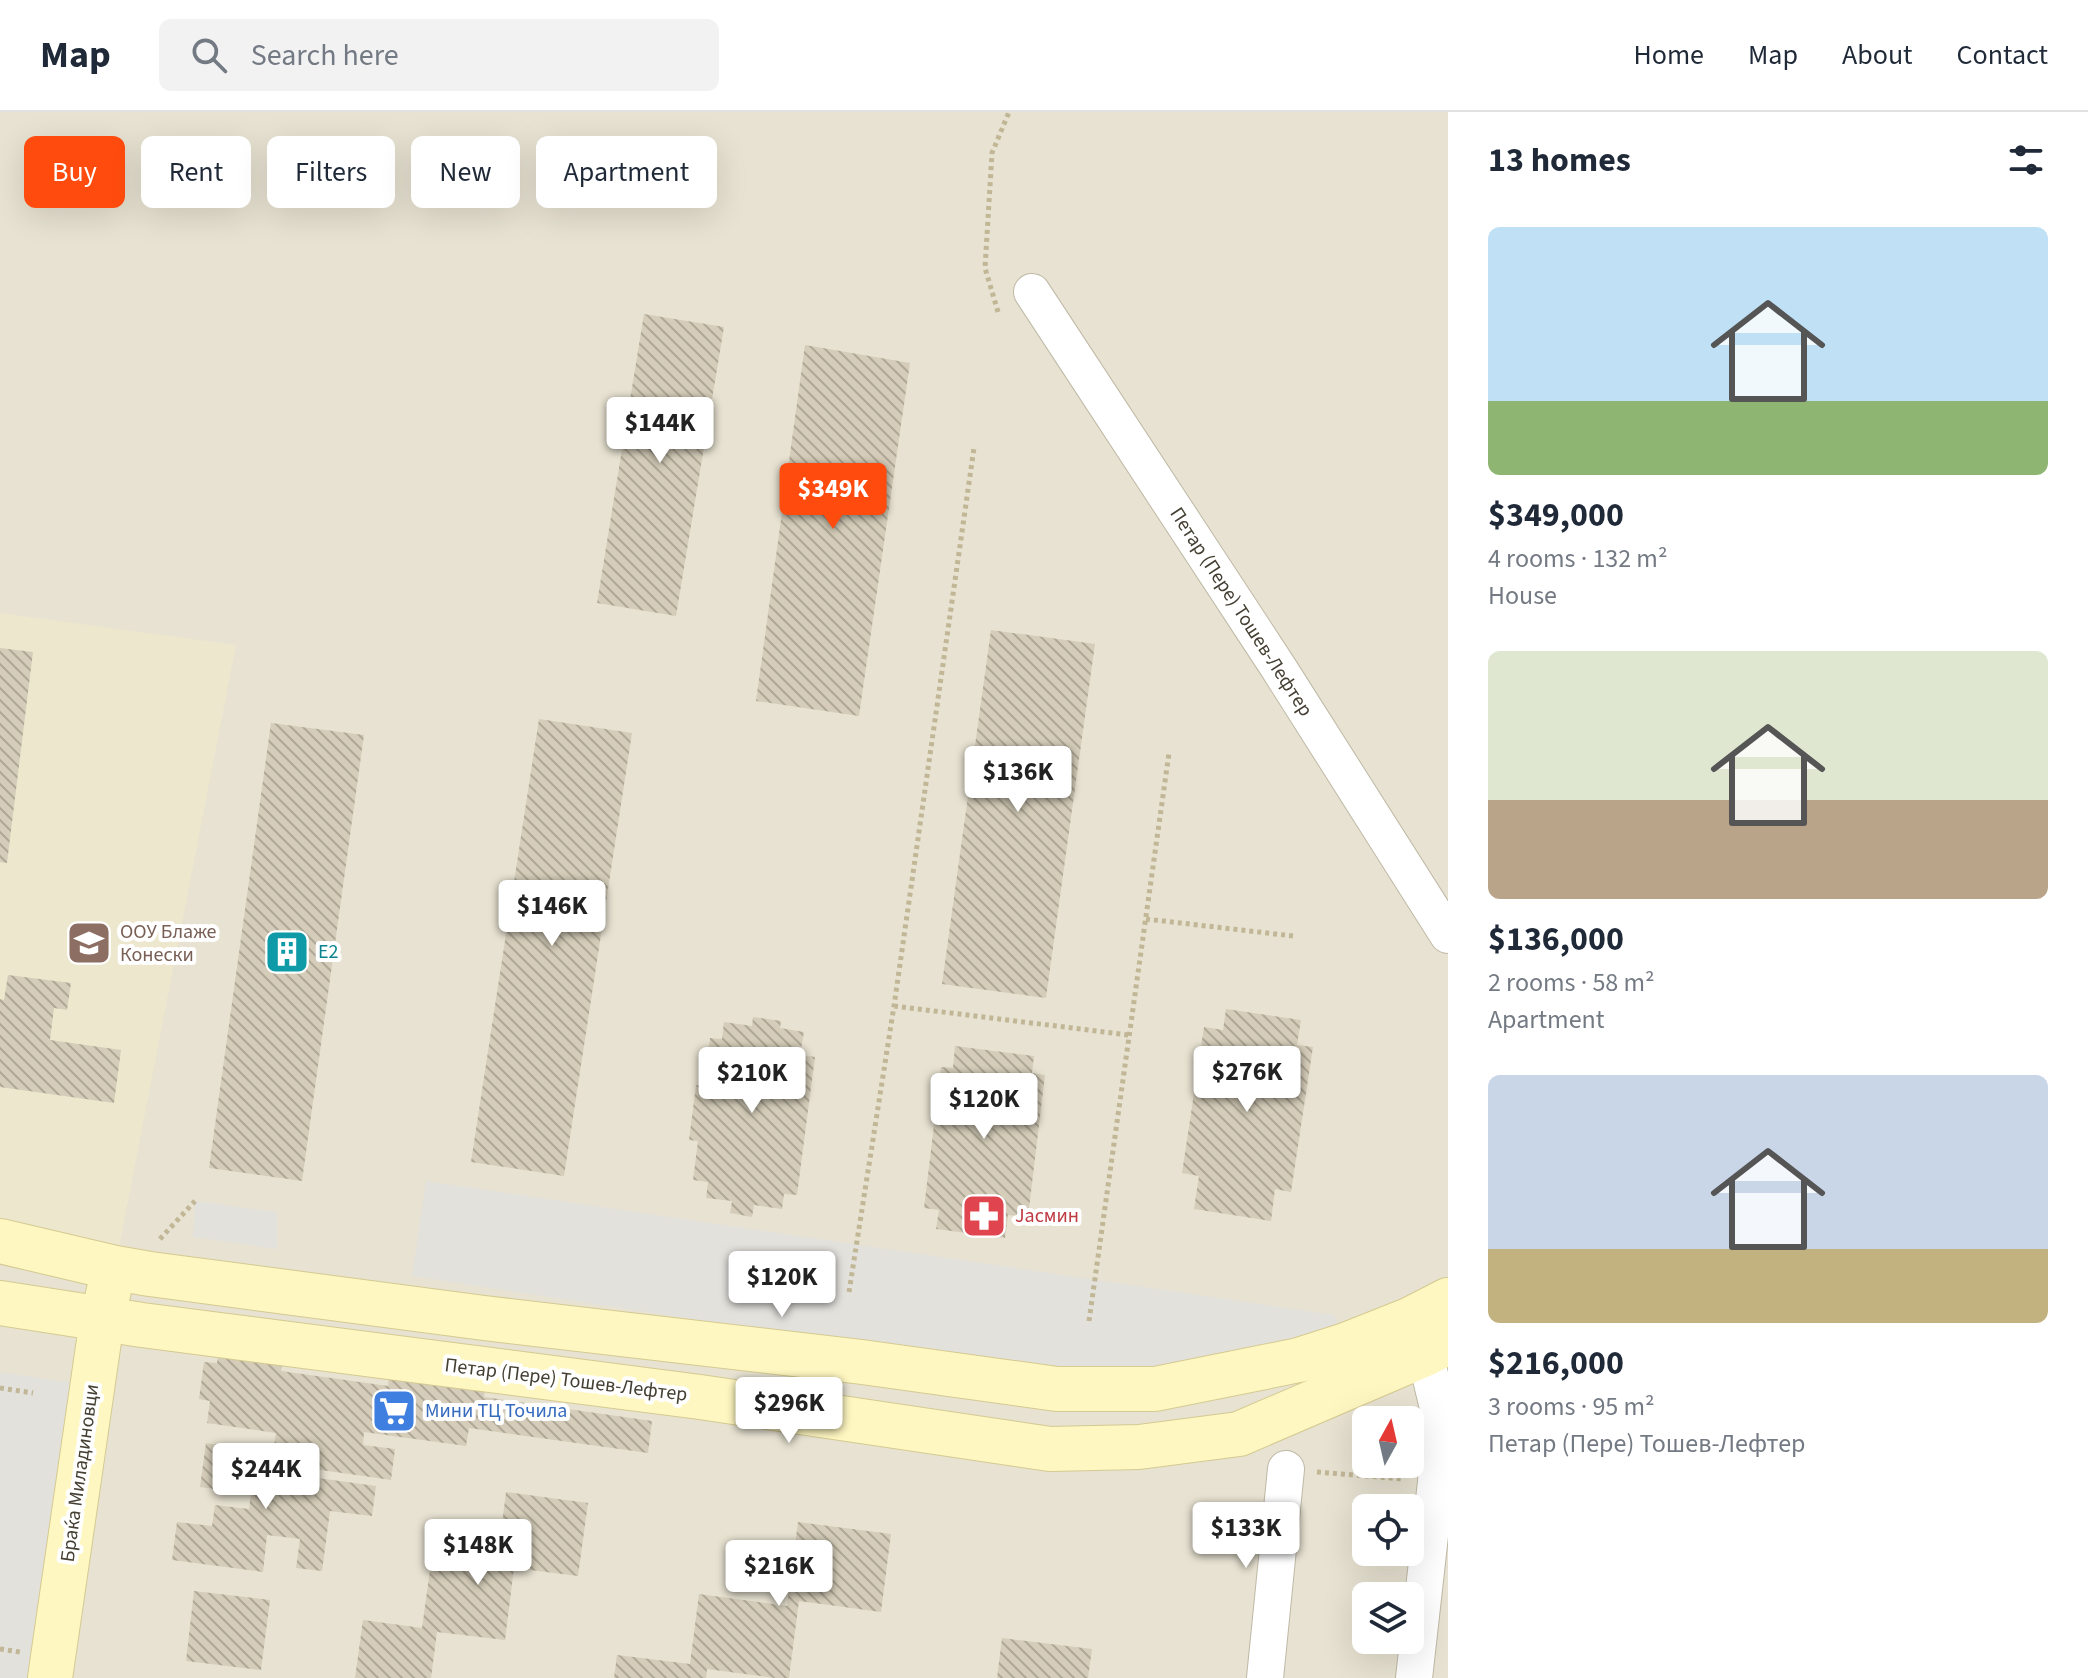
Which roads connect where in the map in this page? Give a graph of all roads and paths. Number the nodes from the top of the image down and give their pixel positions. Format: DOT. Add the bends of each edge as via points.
graph roads {
  1 [pos="1009,112"];
  2 [pos="1032,292"];
  3 [pos="998,312"];
  4 [pos="974,448"];
  5 [pos="1169,753"];
  6 [pos="1146,919"];
  7 [pos="1448,935"];
  8 [pos="1293,936"];
  9 [pos="894,1006"];
  10 [pos="1129,1035"];
  11 [pos="195,1201"];
  12 [pos="0,1241"];
  13 [pos="155,1244"];
  14 [pos="115,1268"];
  15 [pos="849,1292"];
  16 [pos="1448,1300"];
  17 [pos="0,1303"];
  18 [pos="102,1320"];
  19 [pos="1089,1321"];
  20 [pos="1427,1339"];
  21 [pos="0,1388"];
  22 [pos="33,1393"];
  23 [pos="1443,1413"];
  24 [pos="1286,1469"];
  25 [pos="1436,1482"];
  26 [pos="50,1678"];
  27 [pos="1265,1678"];
  28 [pos="1414,1678"];
  1 -- 3 [label="path" via="992,153 985,253"];
  2 -- 7 [label="street, Петар (Пере) Тошев-Лефтер"];
  4 -- 9 [label="path"];
  5 -- 6 [label="path"];
  6 -- 8 [label="path"];
  6 -- 10 [label="path"];
  9 -- 10 [label="path"];
  9 -- 15 [label="path"];
  10 -- 19 [label="path"];
  11 -- 13 [label="path"];
  12 -- 14 [label="street, Петар (Пере) Тошев-Лефтер"];
  14 -- 18 [label="street, Браќа Миладиновци"];
  14 -- 20 [label="street, Петар (Пере) Тошев-Лефтер" via="1057,1389 1155,1389 1299,1360 1346,1345"];
  16 -- 20 [label="street, Петар (Пере) Тошев-Лефтер"];
  17 -- 18 [label="street, Петар (Пере) Тошев-Лефтер"];
  18 -- 20 [label="street, Петар (Пере) Тошев-Лефтер" via="700,1397 1050,1449 1139,1447 1239,1434"];
  18 -- 26 [label="street, Браќа Миладиновци"];
  20 -- 23 [label="street"];
  21 -- 22 [label="path"];
  23 -- 25 [label="street"];
  24 -- 25 [label="path"];
  24 -- 27 [label="street"];
  25 -- 28 [label="street"];
}
